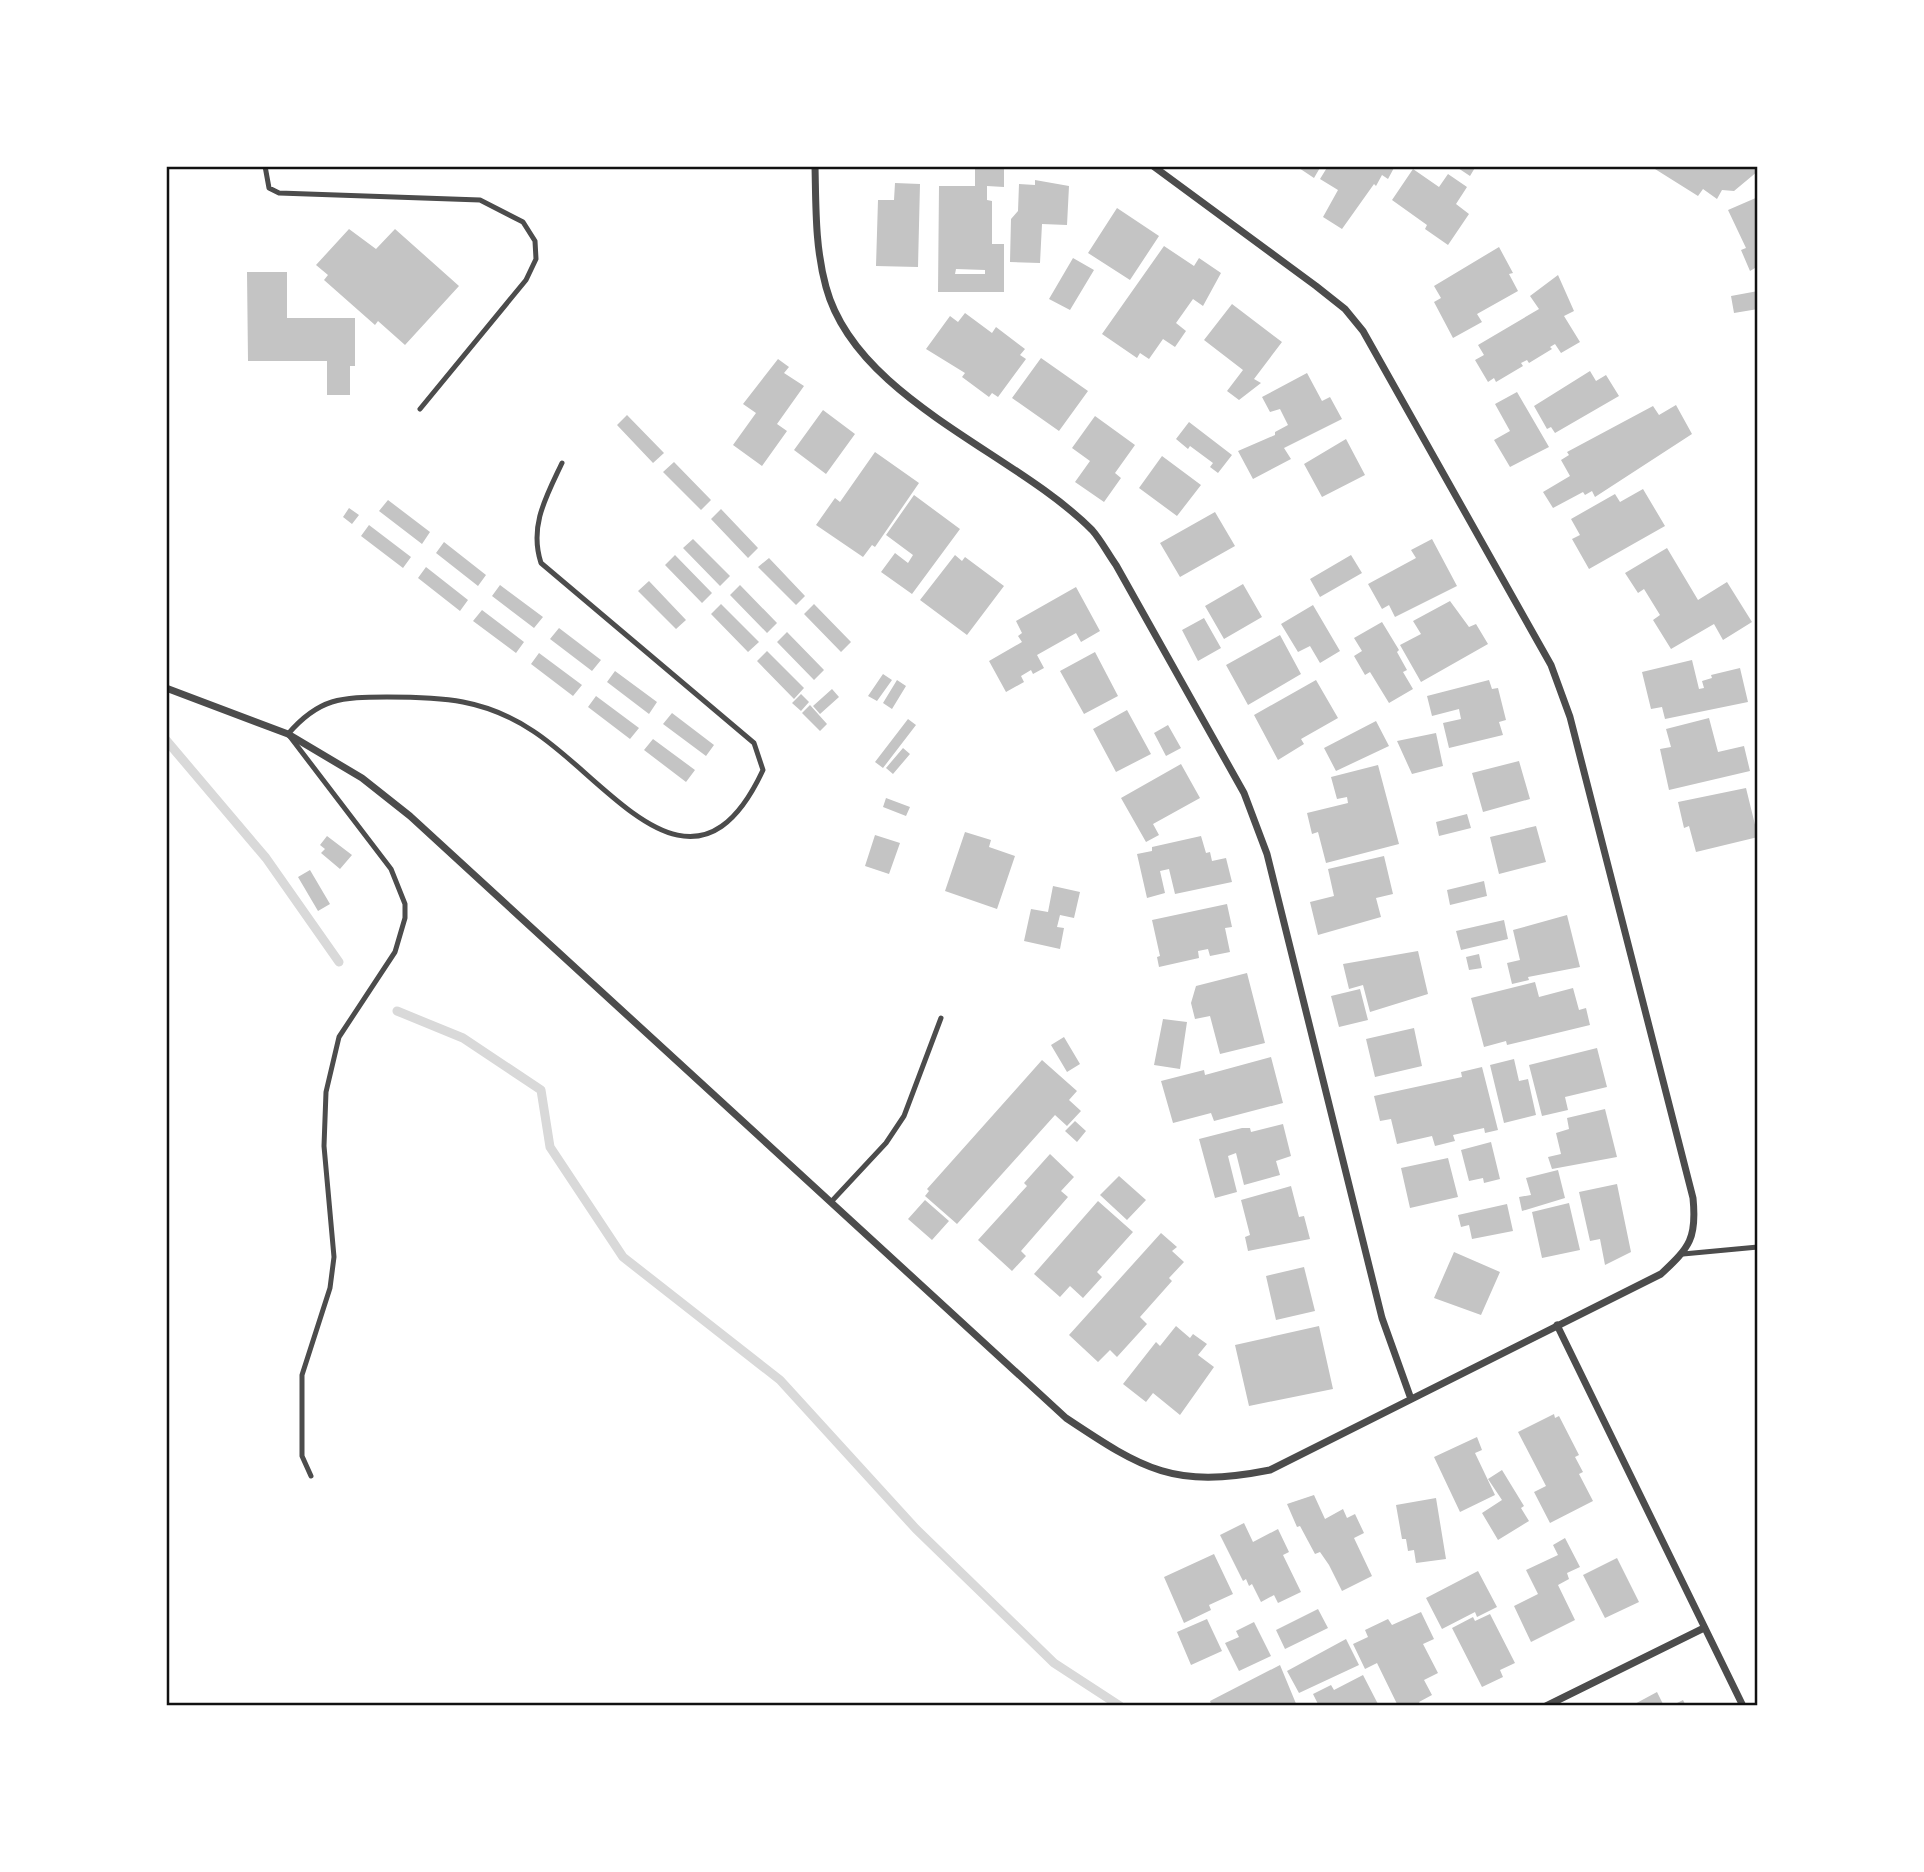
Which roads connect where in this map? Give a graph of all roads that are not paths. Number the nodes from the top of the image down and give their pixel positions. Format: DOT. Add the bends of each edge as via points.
graph roads {
  1 [pos="265,166"];
  2 [pos="816,166"];
  3 [pos="1153,166"];
  4 [pos="420,409"];
  5 [pos="562,463"];
  6 [pos="166,688"];
  7 [pos="288,734"];
  8 [pos="942,1018"];
  9 [pos="831,1202"];
  10 [pos="1758,1247"];
  11 [pos="1683,1254"];
  12 [pos="1557,1325"];
  13 [pos="1411,1399"];
  14 [pos="311,1476"];
  15 [pos="1704,1628"];
  16 [pos="1546,1706"];
  17 [pos="1743,1706"];
  1 -- 4 [label="lane" via="269,188 279,193 480,200 523,222 536,250 526,280"];
  2 -- 13 [label="street" via="817,241 827,290 847,334 883,377 1092,531 1116,565 1244,793 1267,854 1382,1318"];
  3 -- 11 [label="street" via="1316,286 1363,331 1551,665 1570,717 1693,1198 1694,1234"];
  5 -- 7 [label="lane" via="536,523 535,545 541,563 754,743 762,770 752,792 716,831 692,837 645,824 534,731 466,700 355,697 314,708"];
  6 -- 7 [label="street"];
  7 -- 9 [label="street" via="362,778 410,816"];
  7 -- 14 [label="lane" via="391,869 405,911 395,952 340,1037 326,1092 324,1146 334,1257 330,1288 302,1375 302,1456"];
  8 -- 9 [label="lane" via="904,1115 886,1143"];
  9 -- 13 [label="street" via="1066,1418 1127,1458 1179,1477 1229,1478 1270,1470"];
  10 -- 11 [label="lane"];
  11 -- 12 [label="street" via="1661,1273"];
  12 -- 13 [label="street"];
  12 -- 15 [label="street"];
  15 -- 16 [label="street"];
  15 -- 17 [label="street"];
}
